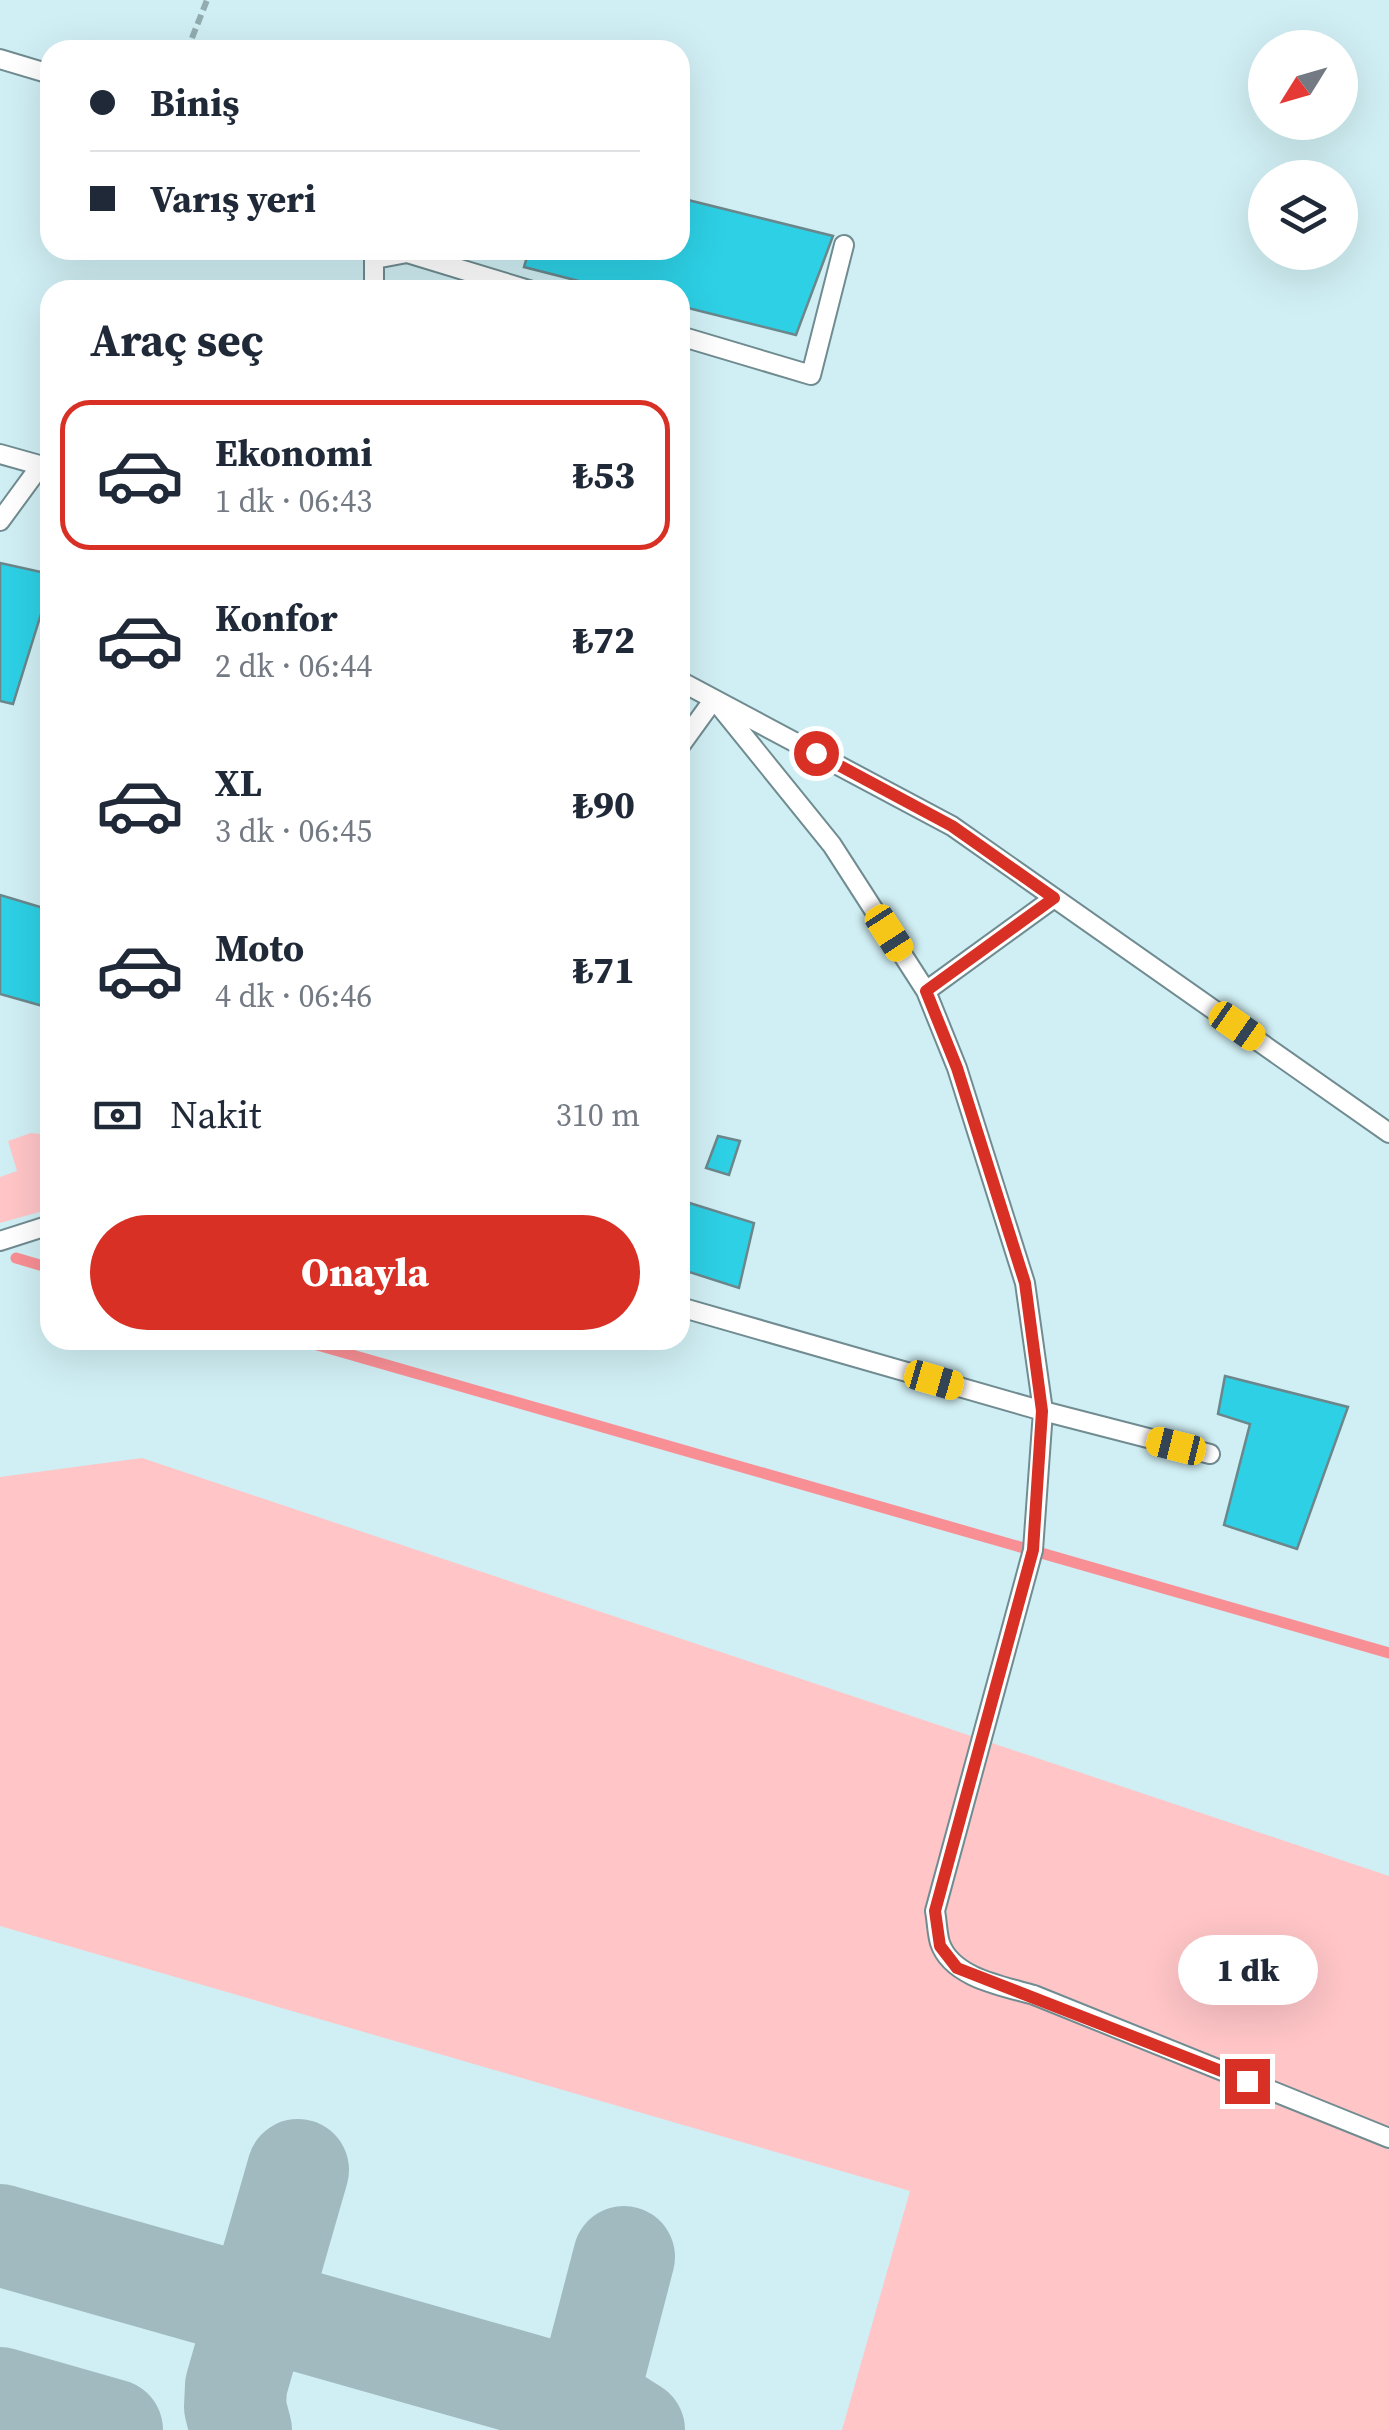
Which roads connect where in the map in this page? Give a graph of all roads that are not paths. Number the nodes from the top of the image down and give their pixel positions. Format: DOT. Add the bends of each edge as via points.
graph roads {
  1 [pos="0,59"];
  2 [pos="40,71"];
  3 [pos="844,244"];
  4 [pos="429,260"];
  5 [pos="495,280"];
  6 [pos="690,339"];
  7 [pos="0,454"];
  8 [pos="40,465"];
  9 [pos="40,472"];
  10 [pos="0,520"];
  11 [pos="690,686"];
  12 [pos="714,699"];
  13 [pos="690,732"];
  14 [pos="1054,898"];
  15 [pos="926,991"];
  16 [pos="1389,1133"];
  17 [pos="40,1228"];
  18 [pos="0,1242"];
  19 [pos="690,1310"];
  20 [pos="1042,1411"];
  21 [pos="1210,1454"];
  22 [pos="1389,2138"];
  1 -- 2 [label="lane"];
  3 -- 6 [label="lane" via="811,375"];
  4 -- 5 [label="lane"];
  7 -- 8 [label="lane"];
  9 -- 10 [label="lane"];
  11 -- 12 [label="lane"];
  12 -- 13 [label="lane"];
  12 -- 14 [label="lane" via="952,826"];
  12 -- 15 [label="lane" via="832,846"];
  14 -- 15 [label="lane"];
  14 -- 16 [label="lane"];
  15 -- 20 [label="lane" via="1025,1283"];
  17 -- 18 [label="lane"];
  19 -- 20 [label="lane"];
  20 -- 21 [label="lane"];
  20 -- 22 [label="lane" via="1033,1550 935,1911 940,1946 957,1968"];
}
